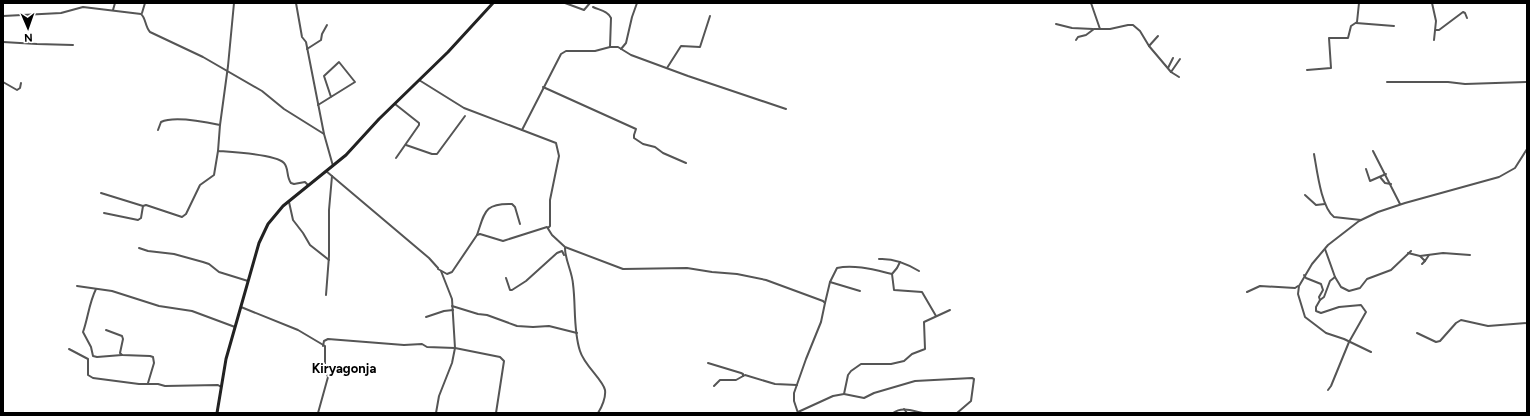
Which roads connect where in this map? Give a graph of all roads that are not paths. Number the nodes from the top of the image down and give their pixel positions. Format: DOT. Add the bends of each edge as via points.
graph roads {
  1 [pos="114,3"];
  2 [pos="145,3"];
  3 [pos="234,3"];
  4 [pos="296,3"];
  5 [pos="494,3"];
  6 [pos="565,3"];
  7 [pos="590,3"];
  8 [pos="637,3"];
  9 [pos="1090,3"];
  10 [pos="1359,3"];
  11 [pos="1432,3"];
  12 [pos="592,7"];
  13 [pos="113,10"];
  14 [pos="142,14"];
  15 [pos="3,16"];
  16 [pos="710,16"];
  17 [pos="1467,18"];
  18 [pos="1356,23"];
  19 [pos="1056,24"];
  20 [pos="327,25"];
  21 [pos="1394,26"];
  22 [pos="1094,29"];
  23 [pos="1100,29"];
  24 [pos="1436,30"];
  25 [pos="1158,36"];
  26 [pos="1076,40"];
  27 [pos="1434,40"];
  28 [pos="3,42"];
  29 [pos="73,45"];
  30 [pos="1149,46"];
  31 [pos="610,47"];
  32 [pos="307,49"];
  33 [pos="620,49"];
  34 [pos="1173,58"];
  35 [pos="1180,59"];
  36 [pos="667,68"];
  37 [pos="1168,68"];
  38 [pos="1307,70"];
  39 [pos="227,71"];
  40 [pos="1171,72"];
  41 [pos="1179,77"];
  42 [pos="419,80"];
  43 [pos="3,82"];
  44 [pos="1387,82"];
  45 [pos="1527,82"];
  46 [pos="21,83"];
  47 [pos="543,87"];
  48 [pos="331,97"];
  49 [pos="395,104"];
  50 [pos="318,105"];
  51 [pos="786,109"];
  52 [pos="465,116"];
  53 [pos="220,125"];
  54 [pos="158,130"];
  55 [pos="522,130"];
  56 [pos="324,134"];
  57 [pos="406,145"];
  58 [pos="1527,149"];
  59 [pos="218,151"];
  60 [pos="1374,151"];
  61 [pos="1314,154"];
  62 [pos="396,158"];
  63 [pos="686,163"];
  64 [pos="333,166"];
  65 [pos="1366,169"];
  66 [pos="326,171"];
  67 [pos="1386,174"];
  68 [pos="332,176"];
  69 [pos="1380,177"];
  70 [pos="1391,184"];
  71 [pos="308,185"];
  72 [pos="102,193"];
  73 [pos="1305,195"];
  74 [pos="289,200"];
  75 [pos="1325,204"];
  76 [pos="1400,204"];
  77 [pos="143,206"];
  78 [pos="104,213"];
  79 [pos="1362,220"];
  80 [pos="520,224"];
  81 [pos="548,228"];
  82 [pos="477,235"];
  83 [pos="565,247"];
  84 [pos="139,248"];
  85 [pos="1325,249"];
  86 [pos="1412,251"];
  87 [pos="1408,253"];
  88 [pos="1429,255"];
  89 [pos="1470,255"];
  90 [pos="565,256"];
  91 [pos="1420,256"];
  92 [pos="879,259"];
  93 [pos="329,260"];
  94 [pos="1425,261"];
  95 [pos="900,262"];
  96 [pos="1422,264"];
  97 [pos="438,269"];
  98 [pos="919,271"];
  99 [pos="892,274"];
  100 [pos="1304,275"];
  101 [pos="1335,277"];
  102 [pos="506,278"];
  103 [pos="249,281"];
  104 [pos="830,282"];
  105 [pos="77,286"];
  106 [pos="1299,286"];
  107 [pos="96,289"];
  108 [pos="860,291"];
  109 [pos="1247,292"];
  110 [pos="326,294"];
  111 [pos="1320,300"];
  112 [pos="825,303"];
  113 [pos="452,306"];
  114 [pos="241,307"];
  115 [pos="453,310"];
  116 [pos="950,310"];
  117 [pos="936,316"];
  118 [pos="426,317"];
  119 [pos="1527,323"];
  120 [pos="235,327"];
  121 [pos="106,330"];
  122 [pos="577,333"];
  123 [pos="1417,333"];
  124 [pos="1349,342"];
  125 [pos="322,346"];
  126 [pos="454,348"];
  127 [pos="69,349"];
  128 [pos="1371,352"];
  129 [pos="122,356"];
  130 [pos="708,363"];
  131 [pos="742,376"];
  132 [pos="148,383"];
  133 [pos="797,385"];
  134 [pos="714,386"];
  135 [pos="221,387"];
  136 [pos="1328,390"];
  137 [pos="844,394"];
  138 [pos="904,409"];
  139 [pos="217,413"];
  140 [pos="318,413"];
  141 [pos="436,413"];
  142 [pos="496,413"];
  143 [pos="598,413"];
  144 [pos="798,413"];
  145 [pos="893,413"];
  146 [pos="907,413"];
  147 [pos="923,413"];
  148 [pos="958,413"];
  1 -- 13 [label="street"];
  2 -- 14 [label="street"];
  3 -- 39 [label="street"];
  4 -- 32 [label="street" via="301,34"];
  5 -- 42 [label="street"];
  6 -- 7 [label="street" via="584,10"];
  8 -- 33 [label="street" via="626,43"];
  9 -- 23 [label="street"];
  10 -- 18 [label="street"];
  11 -- 24 [label="street"];
  12 -- 31 [label="street" via="610,15"];
  13 -- 14 [label="street"];
  13 -- 15 [label="street" via="82,7 61,13"];
  14 -- 39 [label="street" via="150,32"];
  16 -- 36 [label="street" via="700,47 682,46"];
  17 -- 24 [label="street" via="1463,12"];
  18 -- 21 [label="street"];
  18 -- 38 [label="street" via="1351,26 1348,38 1329,38 1330,68"];
  19 -- 22 [label="street"];
  20 -- 32 [label="street" via="321,40"];
  22 -- 23 [label="street"];
  22 -- 26 [label="street"];
  23 -- 30 [label="street" via="1133,25"];
  24 -- 27 [label="street"];
  25 -- 30 [label="street"];
  28 -- 29 [label="street"];
  30 -- 37 [label="street"];
  31 -- 33 [label="street"];
  31 -- 47 [label="street" via="595,51 564,52"];
  32 -- 50 [label="street"];
  33 -- 36 [label="street"];
  34 -- 37 [label="street"];
  35 -- 40 [label="street"];
  36 -- 51 [label="street"];
  37 -- 40 [label="street"];
  39 -- 53 [label="street"];
  39 -- 56 [label="street" via="262,91 284,109"];
  40 -- 41 [label="street"];
  42 -- 49 [label="street"];
  42 -- 55 [label="street" via="464,108"];
  43 -- 46 [label="street" via="17,90"];
  44 -- 45 [label="street"];
  47 -- 55 [label="street"];
  47 -- 63 [label="street" via="636,130 634,138 643,144 655,147"];
  48 -- 48 [label="street" via="355,81 339,62 324,76"];
  48 -- 50 [label="street"];
  49 -- 57 [label="street" via="418,123"];
  49 -- 64 [label="street"];
  50 -- 56 [label="street"];
  52 -- 57 [label="street" via="437,154"];
  53 -- 54 [label="street" via="177,119 164,120 160,122"];
  53 -- 59 [label="street"];
  55 -- 81 [label="street" via="556,143 559,156 550,200"];
  56 -- 64 [label="street"];
  57 -- 62 [label="street"];
  58 -- 76 [label="street" via="1518,165 1499,177"];
  59 -- 71 [label="street" via="280,160 286,166 290,183 305,182"];
  59 -- 77 [label="street" via="214,175 200,185 185,215 182,217 148,205"];
  60 -- 67 [label="street"];
  61 -- 75 [label="street"];
  64 -- 66 [label="street"];
  65 -- 69 [label="street" via="1370,180"];
  66 -- 68 [label="street"];
  66 -- 71 [label="street"];
  67 -- 69 [label="street"];
  67 -- 70 [label="street"];
  68 -- 93 [label="street"];
  68 -- 97 [label="street" via="429,258"];
  69 -- 70 [label="street" via="1385,183"];
  70 -- 76 [label="street"];
  71 -- 74 [label="street"];
  72 -- 77 [label="street"];
  73 -- 75 [label="street" via="1316,205"];
  74 -- 93 [label="street" via="293,220 310,245"];
  74 -- 103 [label="street" via="263,233"];
  75 -- 79 [label="street" via="1334,217"];
  76 -- 79 [label="street"];
  77 -- 78 [label="street" via="141,218 138,220"];
  79 -- 85 [label="street" via="1347,229"];
  80 -- 82 [label="street" via="512,204 494,205 486,212"];
  81 -- 82 [label="street" via="540,228 503,241"];
  81 -- 83 [label="street"];
  82 -- 97 [label="street" via="452,272 447,274"];
  83 -- 90 [label="street"];
  83 -- 112 [label="street" via="623,268 687,268 754,277"];
  84 -- 103 [label="street" via="203,262 219,272"];
  85 -- 100 [label="street"];
  85 -- 101 [label="street"];
  86 -- 87 [label="street"];
  87 -- 91 [label="street"];
  87 -- 101 [label="street" via="1391,270 1367,279 1354,291 1340,287"];
  88 -- 89 [label="street"];
  88 -- 91 [label="street"];
  88 -- 94 [label="street"];
  90 -- 102 [label="street" via="562,252 557,253 512,290"];
  90 -- 122 [label="street" via="573,282"];
  91 -- 94 [label="street"];
  92 -- 95 [label="street"];
  93 -- 110 [label="street"];
  94 -- 96 [label="street"];
  95 -- 98 [label="street"];
  95 -- 99 [label="street"];
  97 -- 113 [label="street" via="441,270 450,292"];
  99 -- 104 [label="street" via="842,267 837,268"];
  99 -- 117 [label="street" via="894,290 922,292"];
  100 -- 106 [label="street"];
  100 -- 111 [label="street" via="1321,284 1323,290"];
  101 -- 111 [label="street" via="1330,281 1324,297"];
  103 -- 114 [label="street"];
  104 -- 108 [label="street"];
  104 -- 112 [label="street"];
  105 -- 107 [label="street"];
  106 -- 109 [label="street" via="1260,286"];
  106 -- 124 [label="street" via="1298,294 1305,317 1326,333"];
  107 -- 120 [label="street" via="159,306 192,311"];
  107 -- 129 [label="street" via="83,332 93,356"];
  111 -- 124 [label="street" via="1316,307 1317,313 1339,307 1361,305 1364,308 1366,312"];
  112 -- 133 [label="street" via="821,322"];
  113 -- 115 [label="street"];
  113 -- 122 [label="street" via="517,326 549,326"];
  114 -- 120 [label="street"];
  114 -- 125 [label="street" via="298,330"];
  115 -- 118 [label="street"];
  115 -- 126 [label="street"];
  116 -- 117 [label="street"];
  117 -- 137 [label="street" via="924,322 925,349 912,354 904,361 891,364 861,364 848,375"];
  119 -- 123 [label="street" via="1488,326 1461,320 1436,342"];
  120 -- 135 [label="street"];
  121 -- 129 [label="street" via="122,336"];
  122 -- 143 [label="street" via="583,358 605,391"];
  124 -- 128 [label="street"];
  124 -- 136 [label="street"];
  125 -- 126 [label="street" via="328,339"];
  125 -- 140 [label="street" via="326,349 328,377"];
  126 -- 141 [label="street" via="452,364 439,396"];
  126 -- 142 [label="street" via="498,356 503,360"];
  127 -- 132 [label="street" via="88,359 90,378"];
  129 -- 132 [label="street" via="153,357 154,363"];
  130 -- 131 [label="street" via="741,373"];
  131 -- 133 [label="street" via="775,384"];
  131 -- 134 [label="street" via="736,380 720,380"];
  132 -- 135 [label="street" via="164,386"];
  133 -- 144 [label="street" via="794,396"];
  135 -- 139 [label="street"];
  137 -- 144 [label="street" via="833,396"];
  137 -- 148 [label="street" via="864,398 916,381 972,378 974,379 970,401"];
  138 -- 145 [label="street"];
  138 -- 146 [label="street"];
  138 -- 147 [label="street"];
}
